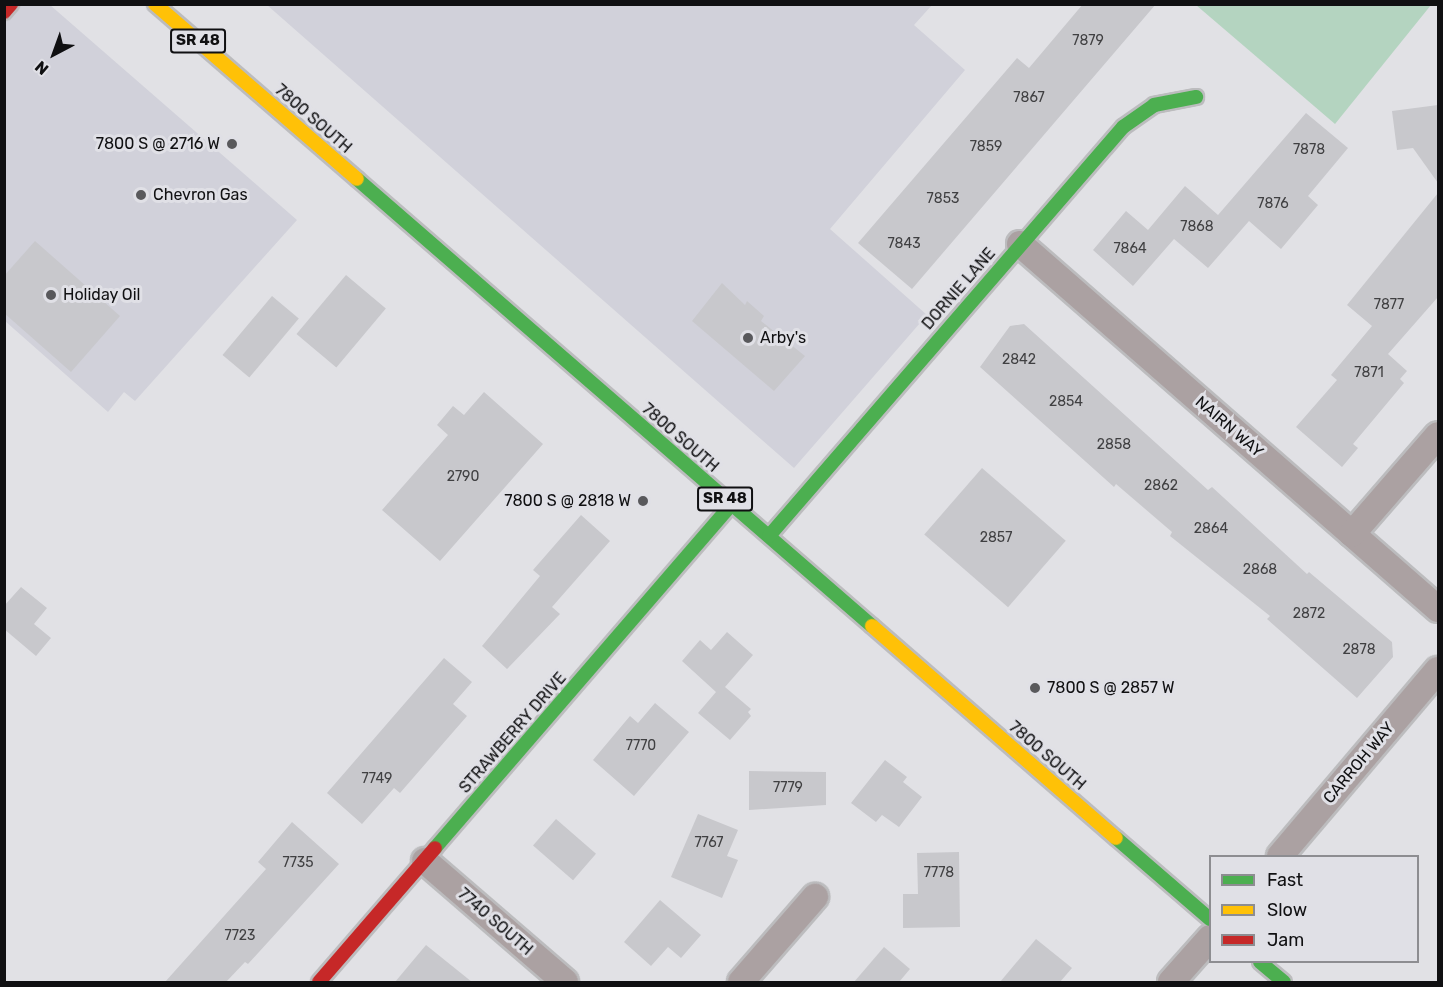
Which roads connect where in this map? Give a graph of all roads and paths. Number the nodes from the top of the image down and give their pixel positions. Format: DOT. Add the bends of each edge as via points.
graph roads {
  1 [pos="11,4"];
  2 [pos="155,4"];
  3 [pos="4,12"];
  4 [pos="1196,97"];
  5 [pos="1020,244"];
  6 [pos="1438,435"];
  7 [pos="732,504"];
  8 [pos="1352,534"];
  9 [pos="769,536"];
  10 [pos="1438,609"];
  11 [pos="1438,670"];
  12 [pos="1281,855"];
  13 [pos="425,861"];
  14 [pos="815,897"];
  15 [pos="1209,918"];
  16 [pos="1209,939"];
  17 [pos="1261,963"];
  18 [pos="319,982"];
  19 [pos="565,982"];
  20 [pos="741,982"];
  21 [pos="1171,982"];
  22 [pos="1284,982"];
  1 -- 3 [label="main road"];
  2 -- 7 [label="main road, 7800 SOUTH / SR 48"];
  4 -- 5 [label="main road, DORNIE LANE" via="1155,105 1123,127"];
  5 -- 8 [label="street, NAIRN WAY"];
  5 -- 9 [label="main road, DORNIE LANE"];
  6 -- 8 [label="street"];
  7 -- 9 [label="main road, 7800 SOUTH / SR 48"];
  7 -- 13 [label="main road, STRAWBERRY DRIVE"];
  8 -- 10 [label="street, NAIRN WAY"];
  9 -- 15 [label="main road, 7800 SOUTH / SR 48"];
  11 -- 12 [label="street, CARROH WAY"];
  13 -- 18 [label="main road, STRAWBERRY DRIVE"];
  13 -- 19 [label="street, 7740 SOUTH"];
  14 -- 20 [label="street"];
  16 -- 21 [label="street"];
  17 -- 22 [label="main road"];
}
